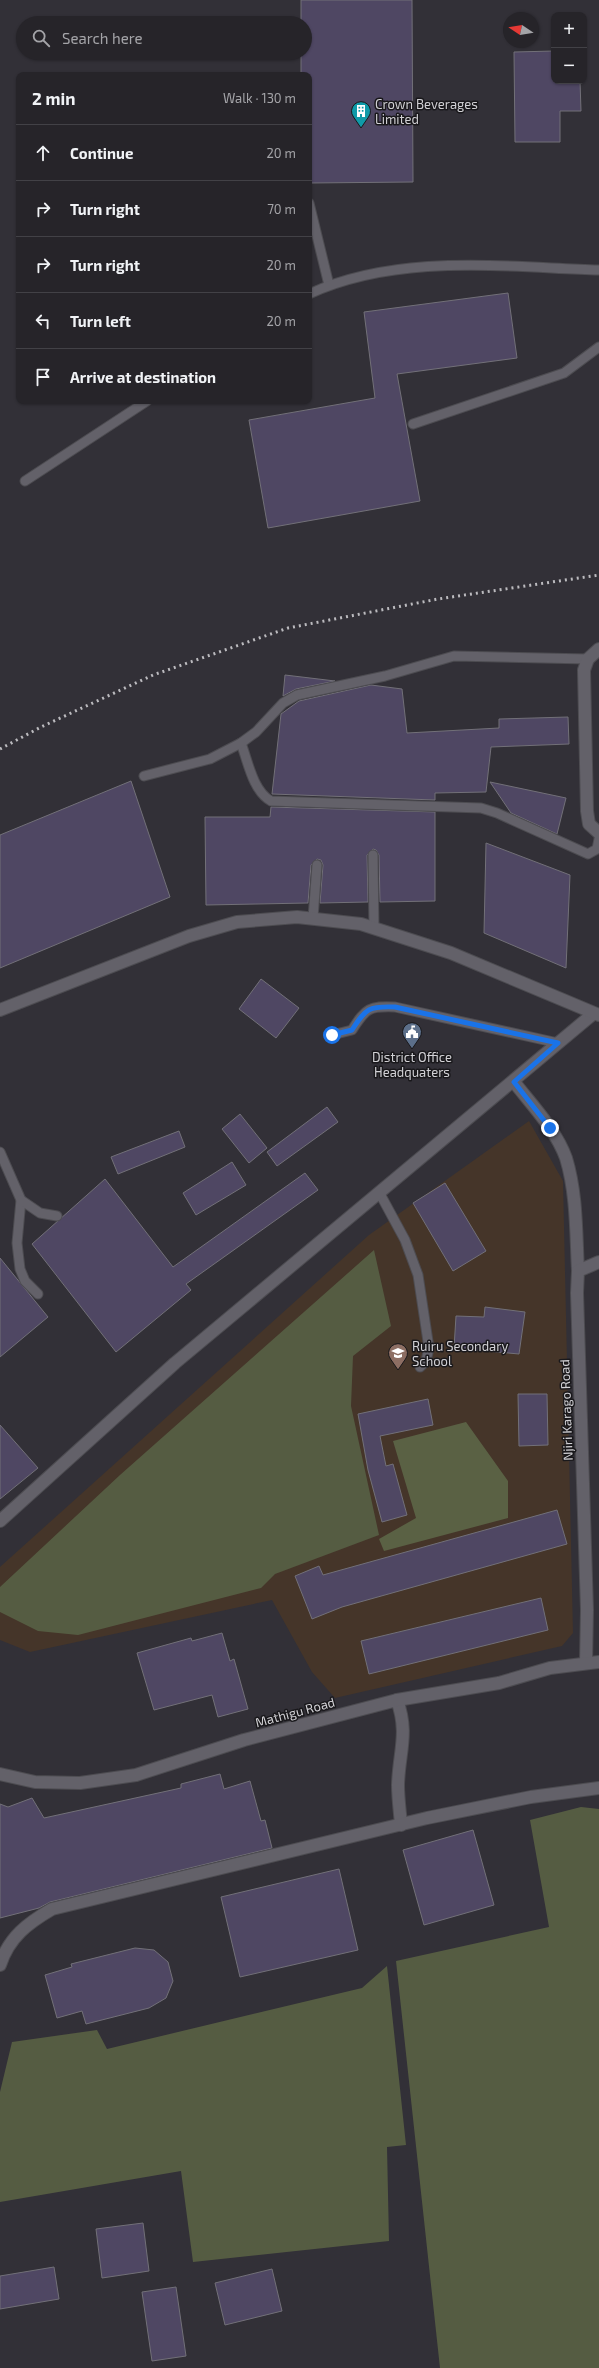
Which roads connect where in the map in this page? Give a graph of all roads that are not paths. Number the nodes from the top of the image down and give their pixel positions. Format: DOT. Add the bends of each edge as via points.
graph roads {
  1 [pos="312,215"];
  2 [pos="599,270"];
  3 [pos="329,285"];
  4 [pos="312,293"];
  5 [pos="599,347"];
  6 [pos="142,404"];
  7 [pos="413,424"];
  8 [pos="25,481"];
  9 [pos="599,649"];
  10 [pos="588,659"];
  11 [pos="241,743"];
  12 [pos="144,776"];
  13 [pos="599,833"];
  14 [pos="599,839"];
  15 [pos="373,855"];
  16 [pos="317,864"];
  17 [pos="313,918"];
  18 [pos="374,929"];
  19 [pos="0,1010"];
  20 [pos="596,1015"];
  21 [pos="332,1035"];
  22 [pos="558,1043"];
  23 [pos="514,1082"];
  24 [pos="0,1152"];
  25 [pos="379,1192"];
  26 [pos="21,1200"];
  27 [pos="57,1216"];
  28 [pos="599,1262"];
  29 [pos="578,1271"];
  30 [pos="38,1294"];
  31 [pos="420,1367"];
  32 [pos="0,1520"];
  33 [pos="599,1662"];
  34 [pos="586,1663"];
  35 [pos="398,1700"];
  36 [pos="0,1774"];
  37 [pos="599,1788"];
  38 [pos="400,1825"];
  39 [pos="0,1965"];
  1 -- 3 [label="lane"];
  2 -- 3 [label="lane" via="445,264 388,272"];
  3 -- 4 [label="lane"];
  5 -- 7 [label="lane" via="564,373"];
  6 -- 8 [label="lane"];
  9 -- 10 [label="street"];
  10 -- 11 [label="lane" via="454,656 385,676 297,695 283,704 256,732"];
  10 -- 13 [label="street" via="584,670 587,811 590,824"];
  11 -- 12 [label="lane" via="210,759"];
  11 -- 14 [label="lane" via="258,789 264,797 271,800 481,808 498,813 588,854 597,849"];
  15 -- 18 [label="lane"];
  16 -- 17 [label="lane"];
  17 -- 18 [label="street" via="361,924"];
  17 -- 19 [label="street" via="298,916 237,922 189,936"];
  18 -- 20 [label="street" via="451,953"];
  20 -- 22 [label="street"];
  21 -- 22 [label="lane" via="352,1030 361,1015 375,1006 395,1007"];
  22 -- 23 [label="street"];
  23 -- 25 [label="street"];
  23 -- 29 [label="street, Njiri Karago Road" via="550,1128 565,1158 574,1203"];
  24 -- 26 [label="lane"];
  25 -- 31 [label="lane" via="405,1240 418,1275 429,1348 426,1361"];
  25 -- 32 [label="street" via="175,1363"];
  26 -- 27 [label="lane" via="40,1213"];
  26 -- 30 [label="lane" via="17,1256 25,1281"];
  28 -- 29 [label="street"];
  29 -- 34 [label="street, Njiri Karago Road" via="576,1317 586,1572"];
  33 -- 34 [label="street, Mathigu Road"];
  34 -- 35 [label="street, Mathigu Road" via="550,1668 499,1683"];
  35 -- 36 [label="street, Mathigu Road" via="244,1740 136,1775 80,1783 35,1782"];
  35 -- 38 [label="street" via="404,1717 405,1731 398,1785"];
  37 -- 38 [label="street" via="531,1797"];
  38 -- 39 [label="street" via="150,1883 52,1909 28,1923 4,1952"];
}
